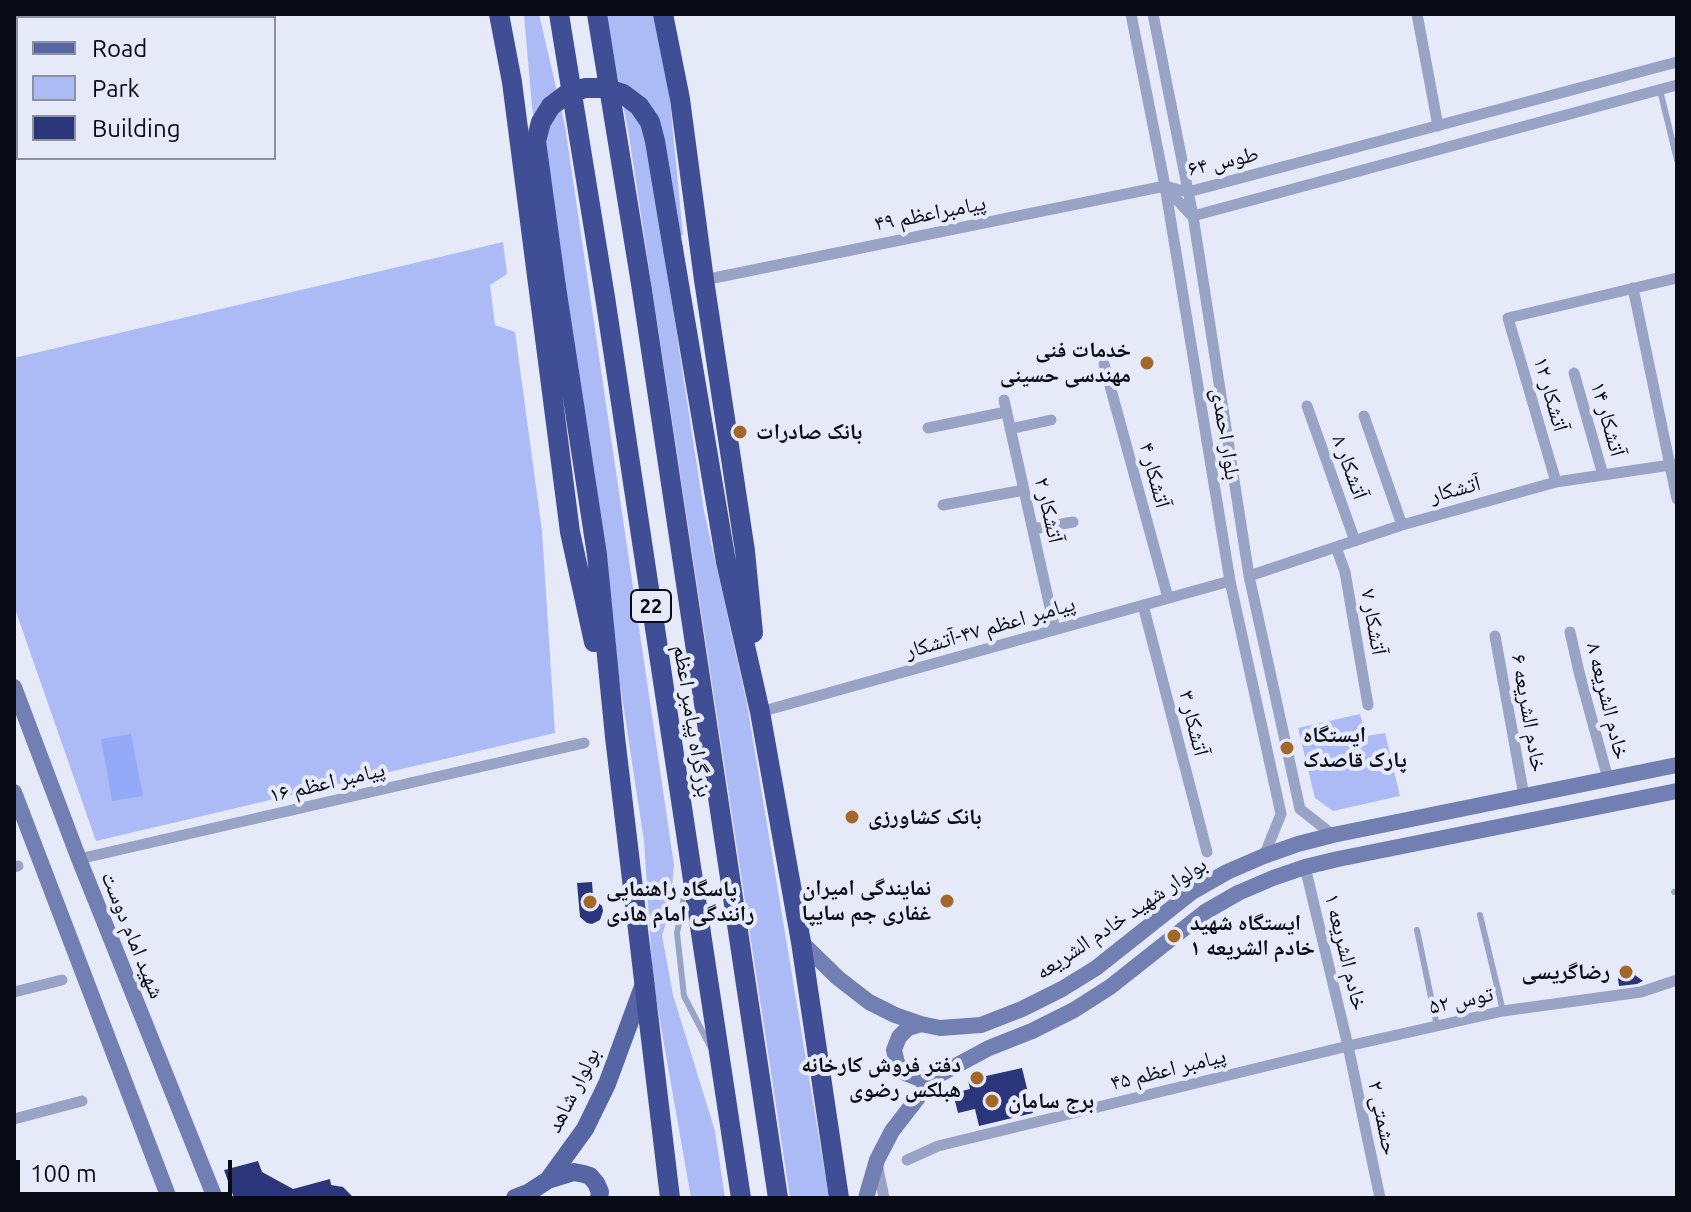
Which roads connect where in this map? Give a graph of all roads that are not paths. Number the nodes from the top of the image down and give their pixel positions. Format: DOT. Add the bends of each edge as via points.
graph roads {
  1 [pos="499,14"];
  2 [pos="510,14"];
  3 [pos="559,14"];
  4 [pos="597,14"];
  5 [pos="663,14"];
  6 [pos="1131,14"];
  7 [pos="1153,14"];
  8 [pos="1417,14"];
  9 [pos="1677,62"];
  10 [pos="512,82"];
  11 [pos="1677,85"];
  12 [pos="1660,90"];
  13 [pos="1438,126"];
  14 [pos="1677,160"];
  15 [pos="1165,186"];
  16 [pos="1188,192"];
  17 [pos="1193,216"];
  18 [pos="1677,278"];
  19 [pos="704,280"];
  20 [pos="1633,288"];
  21 [pos="1104,364"];
  22 [pos="1574,373"];
  23 [pos="1307,406"];
  24 [pos="1364,416"];
  25 [pos="1051,420"];
  26 [pos="928,428"];
  27 [pos="1010,429"];
  28 [pos="1673,465"];
  29 [pos="1603,475"];
  30 [pos="1556,482"];
  31 [pos="1024,490"];
  32 [pos="1677,499"];
  33 [pos="943,505"];
  34 [pos="1073,522"];
  35 [pos="1402,525"];
  36 [pos="1033,529"];
  37 [pos="1355,541"];
  38 [pos="1336,547"];
  39 [pos="1249,576"];
  40 [pos="1230,581"];
  41 [pos="1168,598"];
  42 [pos="1143,605"];
  43 [pos="1055,630"];
  44 [pos="1570,632"];
  45 [pos="1495,636"];
  46 [pos="14,687"];
  47 [pos="1368,705"];
  48 [pos="760,712"];
  49 [pos="615,737"];
  50 [pos="584,743"];
  51 [pos="1677,765"];
  52 [pos="1608,779"];
  53 [pos="1677,791"];
  54 [pos="14,792"];
  55 [pos="1524,796"];
  56 [pos="1300,809"];
  57 [pos="1281,814"];
  58 [pos="1333,835"];
  59 [pos="1207,852"];
  60 [pos="1264,856"];
  61 [pos="79,859"];
  62 [pos="1305,867"];
  63 [pos="1480,915"];
  64 [pos="1417,930"];
  65 [pos="801,942"];
  66 [pos="62,980"];
  67 [pos="1677,980"];
  68 [pos="645,981"];
  69 [pos="14,992"];
  70 [pos="1503,1011"];
  71 [pos="921,1024"];
  72 [pos="1437,1026"];
  73 [pos="1348,1046"];
  74 [pos="933,1078"];
  75 [pos="82,1101"];
  76 [pos="14,1119"];
  77 [pos="877,1160"];
  78 [pos="907,1160"];
  79 [pos="548,1180"];
  80 [pos="169,1198"];
  81 [pos="215,1198"];
  82 [pos="515,1198"];
  83 [pos="599,1198"];
  84 [pos="670,1198"];
  85 [pos="741,1198"];
  86 [pos="778,1198"];
  87 [pos="839,1198"];
  88 [pos="866,1198"];
  89 [pos="884,1198"];
  90 [pos="1380,1198"];
  1 -- 10 [label="highway"];
  2 -- 10 [label="highway"];
  3 -- 85 [label="highway, بزرگراه پیامبر اعظم / 22"];
  4 -- 86 [label="highway, بزرگراه پیامبر اعظم / 22"];
  5 -- 19 [label="highway"];
  6 -- 15 [label="street, بلوار احمدی"];
  7 -- 16 [label="street, بلوار احمدی"];
  8 -- 13 [label="street"];
  9 -- 13 [label="street, طوس ۶۴"];
  10 -- 49 [label="highway" via="570,532"];
  11 -- 12 [label="street, طوس ۶۴"];
  12 -- 14 [label="lane"];
  12 -- 17 [label="street, طوس ۶۴"];
  13 -- 16 [label="street, طوس ۶۴"];
  15 -- 16 [label="street, طوس ۶۴"];
  15 -- 17 [label="street, طوس ۶۴"];
  15 -- 19 [label="street, پیامبراعظم ۴۹"];
  15 -- 40 [label="street, بلوار احمدی"];
  16 -- 17 [label="street, بلوار احمدی"];
  17 -- 39 [label="street, بلوار احمدی"];
  18 -- 20 [label="street"];
  19 -- 48 [label="highway" via="745,551"];
  20 -- 28 [label="street"];
  20 -- 30 [label="street, آتشکار ۱۲" via="1508,318"];
  21 -- 41 [label="street, آتشکار ۴"];
  22 -- 29 [label="street, آتشکار ۱۴"];
  23 -- 37 [label="street, آتشکار ۸"];
  24 -- 35 [label="street"];
  25 -- 27 [label="street"];
  26 -- 27 [label="street, آتشکار ۲" via="1005,406"];
  27 -- 31 [label="street, آتشکار ۲"];
  28 -- 29 [label="street, آتشکار"];
  28 -- 32 [label="street"];
  29 -- 30 [label="street, آتشکار"];
  30 -- 35 [label="street, آتشکار"];
  31 -- 33 [label="street"];
  31 -- 36 [label="street, آتشکار ۲"];
  34 -- 36 [label="street"];
  35 -- 37 [label="street, آتشکار"];
  36 -- 43 [label="street, آتشکار ۲"];
  37 -- 38 [label="street, آتشکار"];
  38 -- 39 [label="street, آتشکار"];
  38 -- 47 [label="street, آتشکار ۷"];
  39 -- 56 [label="street, بلوار احمدی"];
  40 -- 41 [label="street, پیامبر اعظم ۴۷-آتشکار"];
  40 -- 57 [label="street, بلوار احمدی"];
  41 -- 42 [label="street, پیامبر اعظم ۴۷-آتشکار"];
  42 -- 43 [label="street, پیامبر اعظم ۴۷-آتشکار"];
  42 -- 59 [label="street, آتشکار ۳"];
  43 -- 48 [label="street, پیامبر اعظم ۴۷-آتشکار"];
  44 -- 52 [label="street, خادم الشریعه ۸"];
  45 -- 55 [label="street, خادم الشریعه ۶"];
  46 -- 61 [label="street, شهید امام دوست"];
  48 -- 49 [label="highway, bridge" via="726,562 650,122 623,94 585,88 551,106 536,141 597,555"];
  48 -- 65 [label="highway"];
  49 -- 68 [label="highway"];
  50 -- 61 [label="street, پیامبر اعظم ۱۶"];
  51 -- 52 [label="street, بولوار شهید خادم الشریعه"];
  52 -- 55 [label="street, بولوار شهید خادم الشریعه"];
  53 -- 62 [label="street, بولوار شهید خادم الشریعه"];
  54 -- 80 [label="street"];
  55 -- 58 [label="street, بولوار شهید خادم الشریعه"];
  56 -- 57 [label="street"];
  56 -- 58 [label="street"];
  57 -- 60 [label="street"];
  58 -- 60 [label="street, بولوار شهید خادم الشریعه"];
  60 -- 71 [label="street, بولوار شهید خادم الشریعه" via="1192,892 1096,968 1022,1009 981,1025"];
  61 -- 81 [label="street, شهید امام دوست"];
  62 -- 73 [label="street, خادم الشریعه ۱"];
  62 -- 74 [label="street, بولوار شهید خادم الشریعه" via="1205,912 1074,1010"];
  63 -- 70 [label="lane"];
  64 -- 72 [label="lane"];
  65 -- 71 [label="street, بولوار شهید خادم الشریعه" via="869,1002"];
  65 -- 87 [label="highway"];
  66 -- 69 [label="street"];
  67 -- 70 [label="street, توس ۵۲" via="1641,992"];
  68 -- 79 [label="main road, بولوار شاهد" via="607,1084 585,1129"];
  68 -- 84 [label="highway"];
  70 -- 72 [label="street, توس ۵۲"];
  71 -- 74 [label="street" via="908,1028 894,1050 905,1073"];
  72 -- 73 [label="street, توس ۵۲"];
  73 -- 78 [label="street, پیامبر اعظم ۴۵" via="938,1146"];
  73 -- 90 [label="street, حشمتی ۲"];
  74 -- 77 [label="street, بولوار شهید خادم الشریعه"];
  75 -- 76 [label="street"];
  77 -- 88 [label="street, بولوار شهید خادم الشریعه"];
  77 -- 89 [label="street"];
  79 -- 82 [label="main road, بولوار شاهد"];
  79 -- 83 [label="main road" via="574,1172 590,1176"];
}
